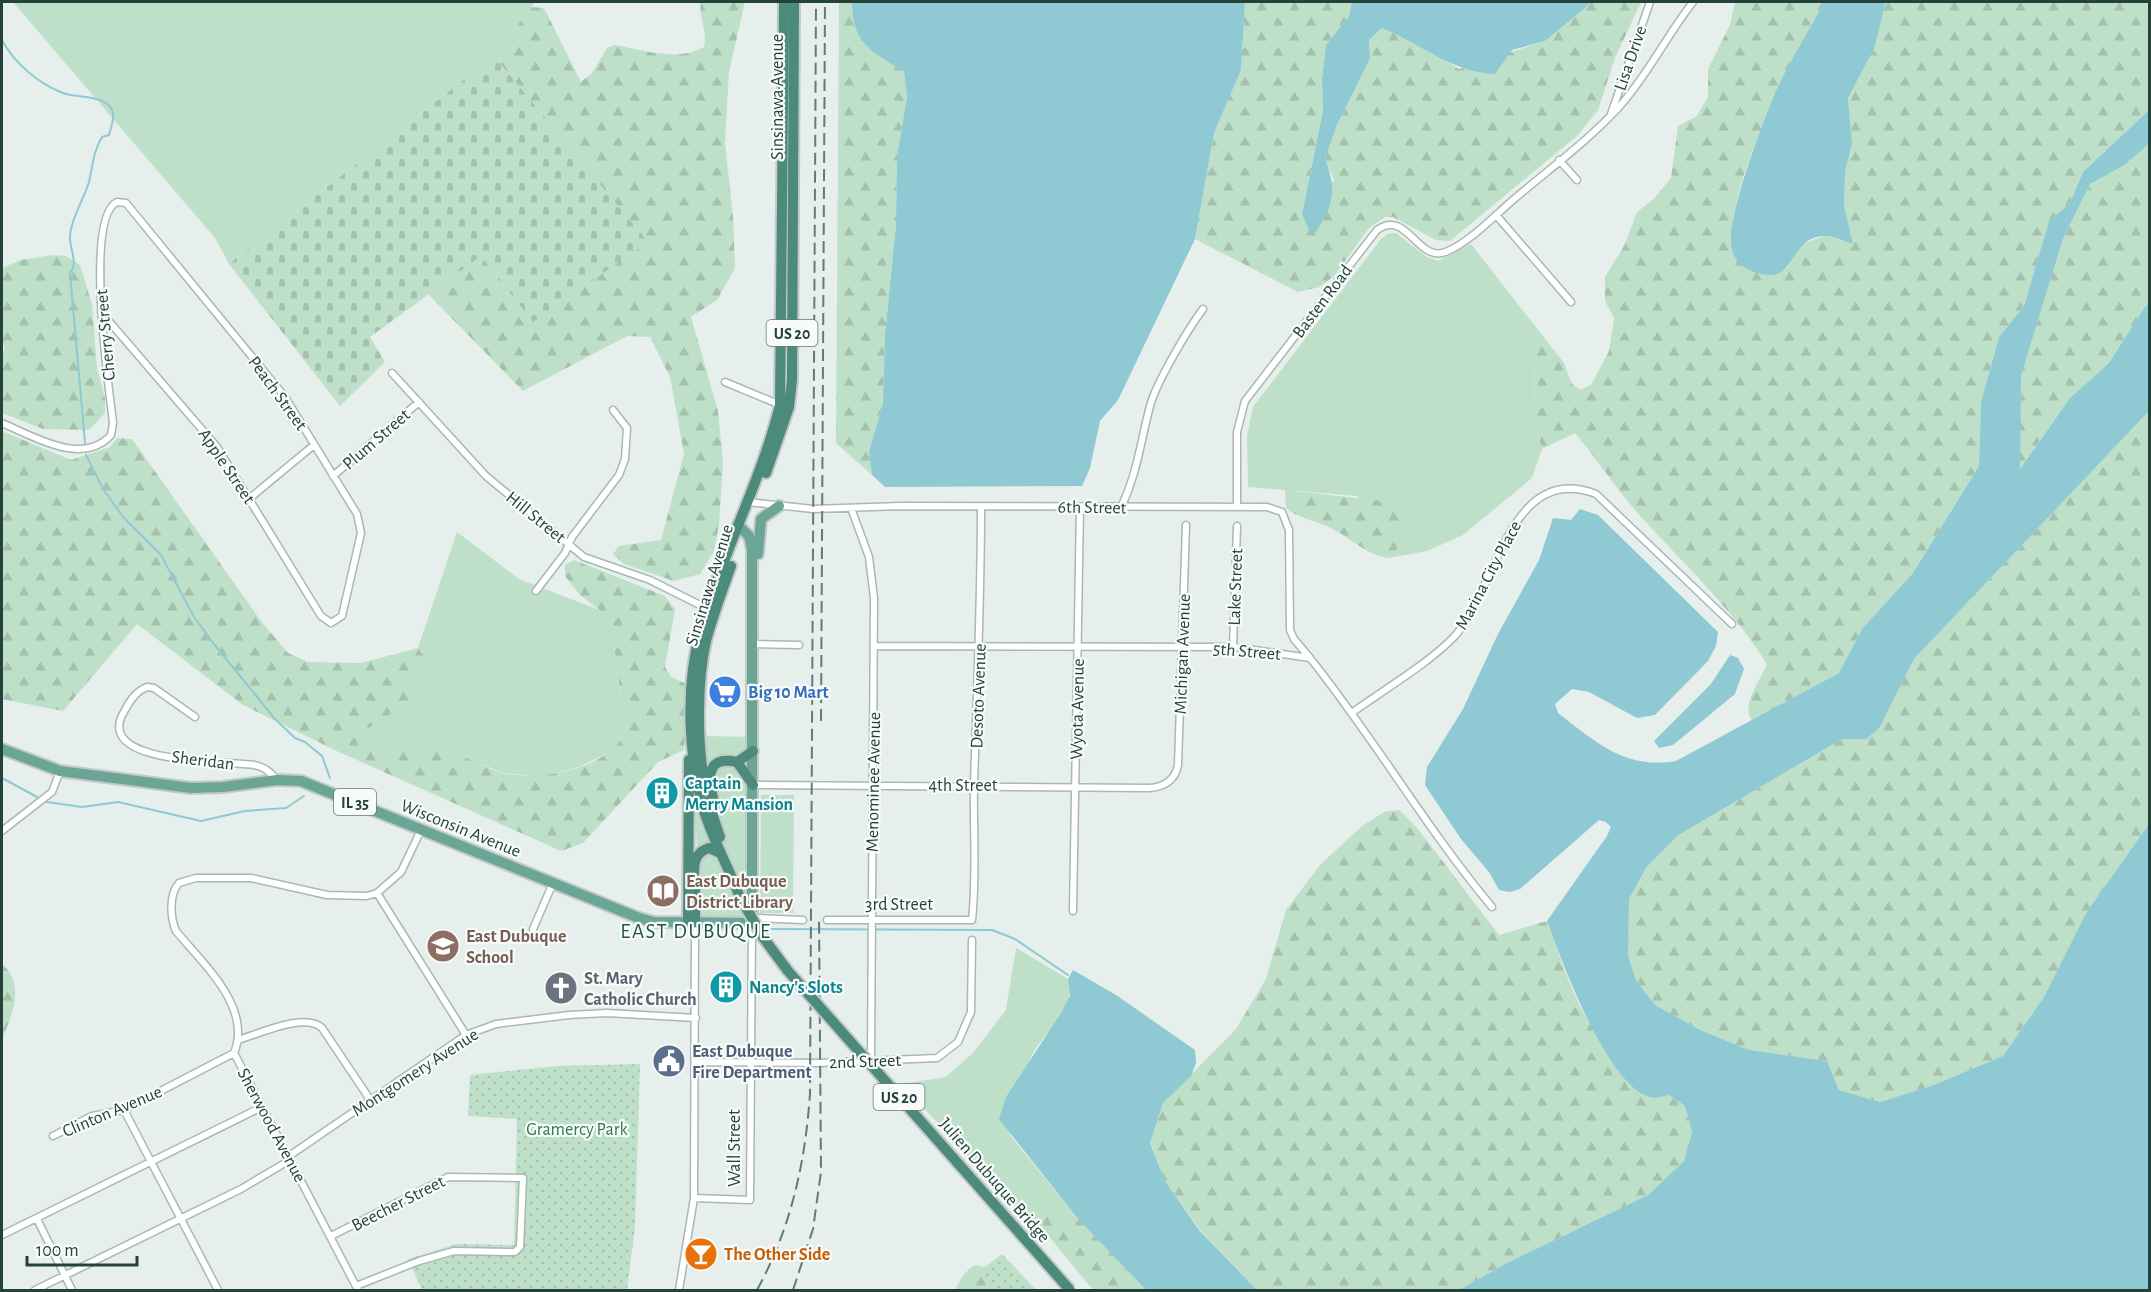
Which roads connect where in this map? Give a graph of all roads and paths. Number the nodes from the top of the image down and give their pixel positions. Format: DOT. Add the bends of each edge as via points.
graph roads {
  1 [pos="784,2"];
  2 [pos="794,2"];
  3 [pos="1650,2"];
  4 [pos="1693,2"];
  5 [pos="1611,114"];
  6 [pos="1559,160"];
  7 [pos="1577,180"];
  8 [pos="115,203"];
  9 [pos="1496,215"];
  10 [pos="1571,302"];
  11 [pos="1203,309"];
  12 [pos="101,312"];
  13 [pos="392,373"];
  14 [pos="725,382"];
  15 [pos="419,402"];
  16 [pos="785,406"];
  17 [pos="613,410"];
  18 [pos="2,423"];
  19 [pos="314,445"];
  20 [pos="333,476"];
  21 [pos="250,498"];
  22 [pos="751,503"];
  23 [pos="1237,505"];
  24 [pos="779,506"];
  25 [pos="981,507"];
  26 [pos="1080,507"];
  27 [pos="1121,507"];
  28 [pos="851,508"];
  29 [pos="1186,525"];
  30 [pos="1237,526"];
  31 [pos="741,527"];
  32 [pos="570,544"];
  33 [pos="752,579"];
  34 [pos="536,591"];
  35 [pos="711,610"];
  36 [pos="340,619"];
  37 [pos="1732,624"];
  38 [pos="753,644"];
  39 [pos="799,645"];
  40 [pos="980,645"];
  41 [pos="1078,645"];
  42 [pos="874,646"];
  43 [pos="1182,647"];
  44 [pos="1233,648"];
  45 [pos="1310,658"];
  46 [pos="692,709"];
  47 [pos="1353,712"];
  48 [pos="195,717"];
  49 [pos="2,749"];
  50 [pos="753,752"];
  51 [pos="737,762"];
  52 [pos="60,771"];
  53 [pos="277,780"];
  54 [pos="1171,780"];
  55 [pos="753,784"];
  56 [pos="873,785"];
  57 [pos="974,785"];
  58 [pos="1076,786"];
  59 [pos="716,822"];
  60 [pos="421,830"];
  61 [pos="2,831"];
  62 [pos="720,853"];
  63 [pos="729,869"];
  64 [pos="553,883"];
  65 [pos="377,893"];
  66 [pos="1492,907"];
  67 [pos="1073,911"];
  68 [pos="827,920"];
  69 [pos="972,920"];
  70 [pos="803,921"];
  71 [pos="692,922"];
  72 [pos="752,923"];
  73 [pos="872,923"];
  74 [pos="533,929"];
  75 [pos="972,940"];
  76 [pos="696,1018"];
  77 [pos="466,1035"];
  78 [pos="238,1040"];
  79 [pos="234,1053"];
  80 [pos="871,1060"];
  81 [pos="751,1061"];
  82 [pos="695,1062"];
  83 [pos="370,1101"];
  84 [pos="262,1107"];
  85 [pos="124,1110"];
  86 [pos="54,1136"];
  87 [pos="290,1158"];
  88 [pos="150,1162"];
  89 [pos="694,1198"];
  90 [pos="37,1219"];
  91 [pos="178,1219"];
  92 [pos="2,1235"];
  93 [pos="331,1236"];
  94 [pos="65,1276"];
  95 [pos="357,1288"];
  96 [pos="35,1290"];
  97 [pos="72,1290"];
  98 [pos="218,1290"];
  99 [pos="679,1290"];
  100 [pos="1070,1290"];
  1 -- 16 [label="highway, Sinsinawa Avenue / US 20"];
  2 -- 16 [label="highway, Sinsinawa Avenue / US 20" via="792,380"];
  3 -- 5 [label="street, Lisa Drive"];
  4 -- 5 [label="street"];
  5 -- 6 [label="street"];
  6 -- 7 [label="street"];
  6 -- 9 [label="street"];
  8 -- 12 [label="street, Cherry Street" via="107,210 101,239"];
  8 -- 19 [label="street, Peach Street" via="126,203 285,397"];
  9 -- 10 [label="street"];
  9 -- 23 [label="street, Basten Road" via="1443,253 1425,249 1395,225 1382,226 1373,234 1245,401 1238,432"];
  11 -- 27 [label="street" via="1153,397 1137,470"];
  12 -- 18 [label="street, Cherry Street" via="111,435 100,445 80,449 53,444"];
  12 -- 21 [label="street, Apple Street" via="212,439"];
  13 -- 15 [label="street, Hill Street"];
  14 -- 16 [label="street"];
  15 -- 20 [label="street, Plum Street"];
  15 -- 32 [label="street, Hill Street" via="486,477"];
  16 -- 22 [label="highway, Sinsinawa Avenue / US 20"];
  17 -- 32 [label="street" via="627,428 622,468"];
  19 -- 20 [label="street, Peach Street"];
  19 -- 21 [label="street"];
  20 -- 36 [label="street, Peach Street" via="362,527 345,611"];
  21 -- 36 [label="street, Apple Street" via="321,616 331,623"];
  22 -- 24 [label="street, 6th Street"];
  22 -- 31 [label="highway, Sinsinawa Avenue / US 20"];
  23 -- 27 [label="street, 6th Street"];
  23 -- 45 [label="street, 6th Street" via="1275,508 1287,519 1290,630"];
  24 -- 28 [label="street, 6th Street"];
  24 -- 33 [label="main road" via="759,523 758,568"];
  25 -- 26 [label="street, 6th Street"];
  25 -- 28 [label="street, 6th Street"];
  25 -- 40 [label="street, Desoto Avenue"];
  26 -- 27 [label="street, 6th Street"];
  26 -- 41 [label="street, Wyota Avenue"];
  28 -- 42 [label="street, Menominee Avenue" via="871,564"];
  29 -- 43 [label="street, Michigan Avenue"];
  30 -- 44 [label="street, Lake Street"];
  31 -- 33 [label="main road, Wall Street" via="751,543"];
  31 -- 35 [label="highway, Sinsinawa Avenue / US 20"];
  32 -- 34 [label="street"];
  32 -- 35 [label="street, Hill Street" via="589,560 650,580"];
  33 -- 38 [label="main road, Wall Street"];
  35 -- 46 [label="highway, Sinsinawa Avenue / US 20" via="696,651"];
  35 -- 59 [label="highway, Sinsinawa Avenue / US 20" via="703,661 700,736 705,788"];
  37 -- 47 [label="street, Marina City Place" via="1596,494 1560,491 1535,499 1520,514 1467,621 1453,638"];
  38 -- 39 [label="street"];
  38 -- 50 [label="main road, Wall Street"];
  40 -- 41 [label="street, 5th Street"];
  40 -- 42 [label="street, 5th Street"];
  40 -- 57 [label="street, Desoto Avenue"];
  41 -- 43 [label="street, 5th Street"];
  41 -- 58 [label="street, Wyota Avenue"];
  42 -- 56 [label="street, Menominee Avenue"];
  43 -- 44 [label="street, 5th Street"];
  43 -- 54 [label="street, Michigan Avenue" via="1178,765"];
  44 -- 45 [label="street, 5th Street"];
  45 -- 47 [label="street"];
  46 -- 62 [label="highway, Sinsinawa Avenue / US 20" via="697,779"];
  46 -- 71 [label="highway"];
  47 -- 66 [label="street" via="1420,814"];
  48 -- 53 [label="street, Sheridan" via="147,687 120,716 119,725 127,741 149,752 179,760 254,765 267,769"];
  49 -- 52 [label="main road, Wisconsin Avenue / IL 35"];
  50 -- 51 [label="highway"];
  50 -- 55 [label="main road, Wall Street"];
  51 -- 55 [label="highway"];
  51 -- 59 [label="highway" via="723,761 710,771"];
  52 -- 53 [label="main road, Wisconsin Avenue / IL 35" via="191,788"];
  52 -- 61 [label="street" via="52,792"];
  53 -- 60 [label="main road, Wisconsin Avenue / IL 35" via="315,785"];
  54 -- 58 [label="street, 4th Street" via="1149,788"];
  55 -- 56 [label="street, 4th Street"];
  55 -- 72 [label="main road, Wall Street"];
  56 -- 57 [label="street, 4th Street"];
  56 -- 73 [label="street, Menominee Avenue"];
  57 -- 58 [label="street, 4th Street"];
  57 -- 69 [label="street, Desoto Avenue"];
  58 -- 67 [label="street, Wyota Avenue"];
  59 -- 63 [label="highway, Sinsinawa Avenue / US 20"];
  60 -- 64 [label="main road, Wisconsin Avenue / IL 35"];
  60 -- 65 [label="street" via="401,872"];
  62 -- 63 [label="highway, Sinsinawa Avenue / US 20"];
  62 -- 71 [label="highway" via="709,848 695,859"];
  63 -- 100 [label="highway, Julien Dubuque Bridge / US 20, bridge" via="762,936 788,971"];
  64 -- 71 [label="main road, Wisconsin Avenue / IL 35" via="646,921"];
  64 -- 74 [label="street"];
  65 -- 77 [label="street"];
  65 -- 78 [label="street, Sherwood Avenue" via="336,896 251,878 196,878 179,883 173,898 173,925 230,999"];
  68 -- 73 [label="street, 3rd Street"];
  69 -- 73 [label="street, 3rd Street"];
  70 -- 72 [label="street" via="758,918"];
  71 -- 72 [label="main road, IL 35"];
  71 -- 76 [label="street"];
  72 -- 81 [label="street, Wall Street"];
  73 -- 80 [label="street, Menominee Avenue"];
  75 -- 80 [label="street, 2nd Street" via="972,1006 958,1042 937,1058"];
  76 -- 77 [label="street, Montgomery Avenue" via="569,1015 496,1024"];
  76 -- 82 [label="street"];
  77 -- 83 [label="street, Montgomery Avenue"];
  78 -- 79 [label="street, Sherwood Avenue"];
  78 -- 83 [label="street" via="313,1021 322,1028"];
  79 -- 84 [label="street, Sherwood Avenue"];
  79 -- 85 [label="street, Clinton Avenue"];
  80 -- 81 [label="street, 2nd Street"];
  81 -- 82 [label="street, 2nd Street"];
  81 -- 89 [label="street, Wall Street" via="750,1200"];
  82 -- 89 [label="street"];
  83 -- 87 [label="street, Montgomery Avenue"];
  84 -- 87 [label="street, Sherwood Avenue"];
  84 -- 88 [label="street"];
  85 -- 86 [label="street, Clinton Avenue" via="92,1116"];
  85 -- 88 [label="street"];
  87 -- 91 [label="street, Montgomery Avenue" via="241,1189"];
  87 -- 93 [label="street, Sherwood Avenue"];
  88 -- 90 [label="street"];
  88 -- 91 [label="street"];
  89 -- 99 [label="street"];
  90 -- 92 [label="street"];
  90 -- 94 [label="street"];
  91 -- 94 [label="street, Montgomery Avenue"];
  91 -- 98 [label="street"];
  93 -- 95 [label="street, Sherwood Avenue"];
  93 -- 95 [label="street, Beecher Street" via="448,1177 523,1178 520,1247 515,1252 454,1251 419,1261"];
  94 -- 96 [label="street, Montgomery Avenue"];
  94 -- 97 [label="street"];
}
